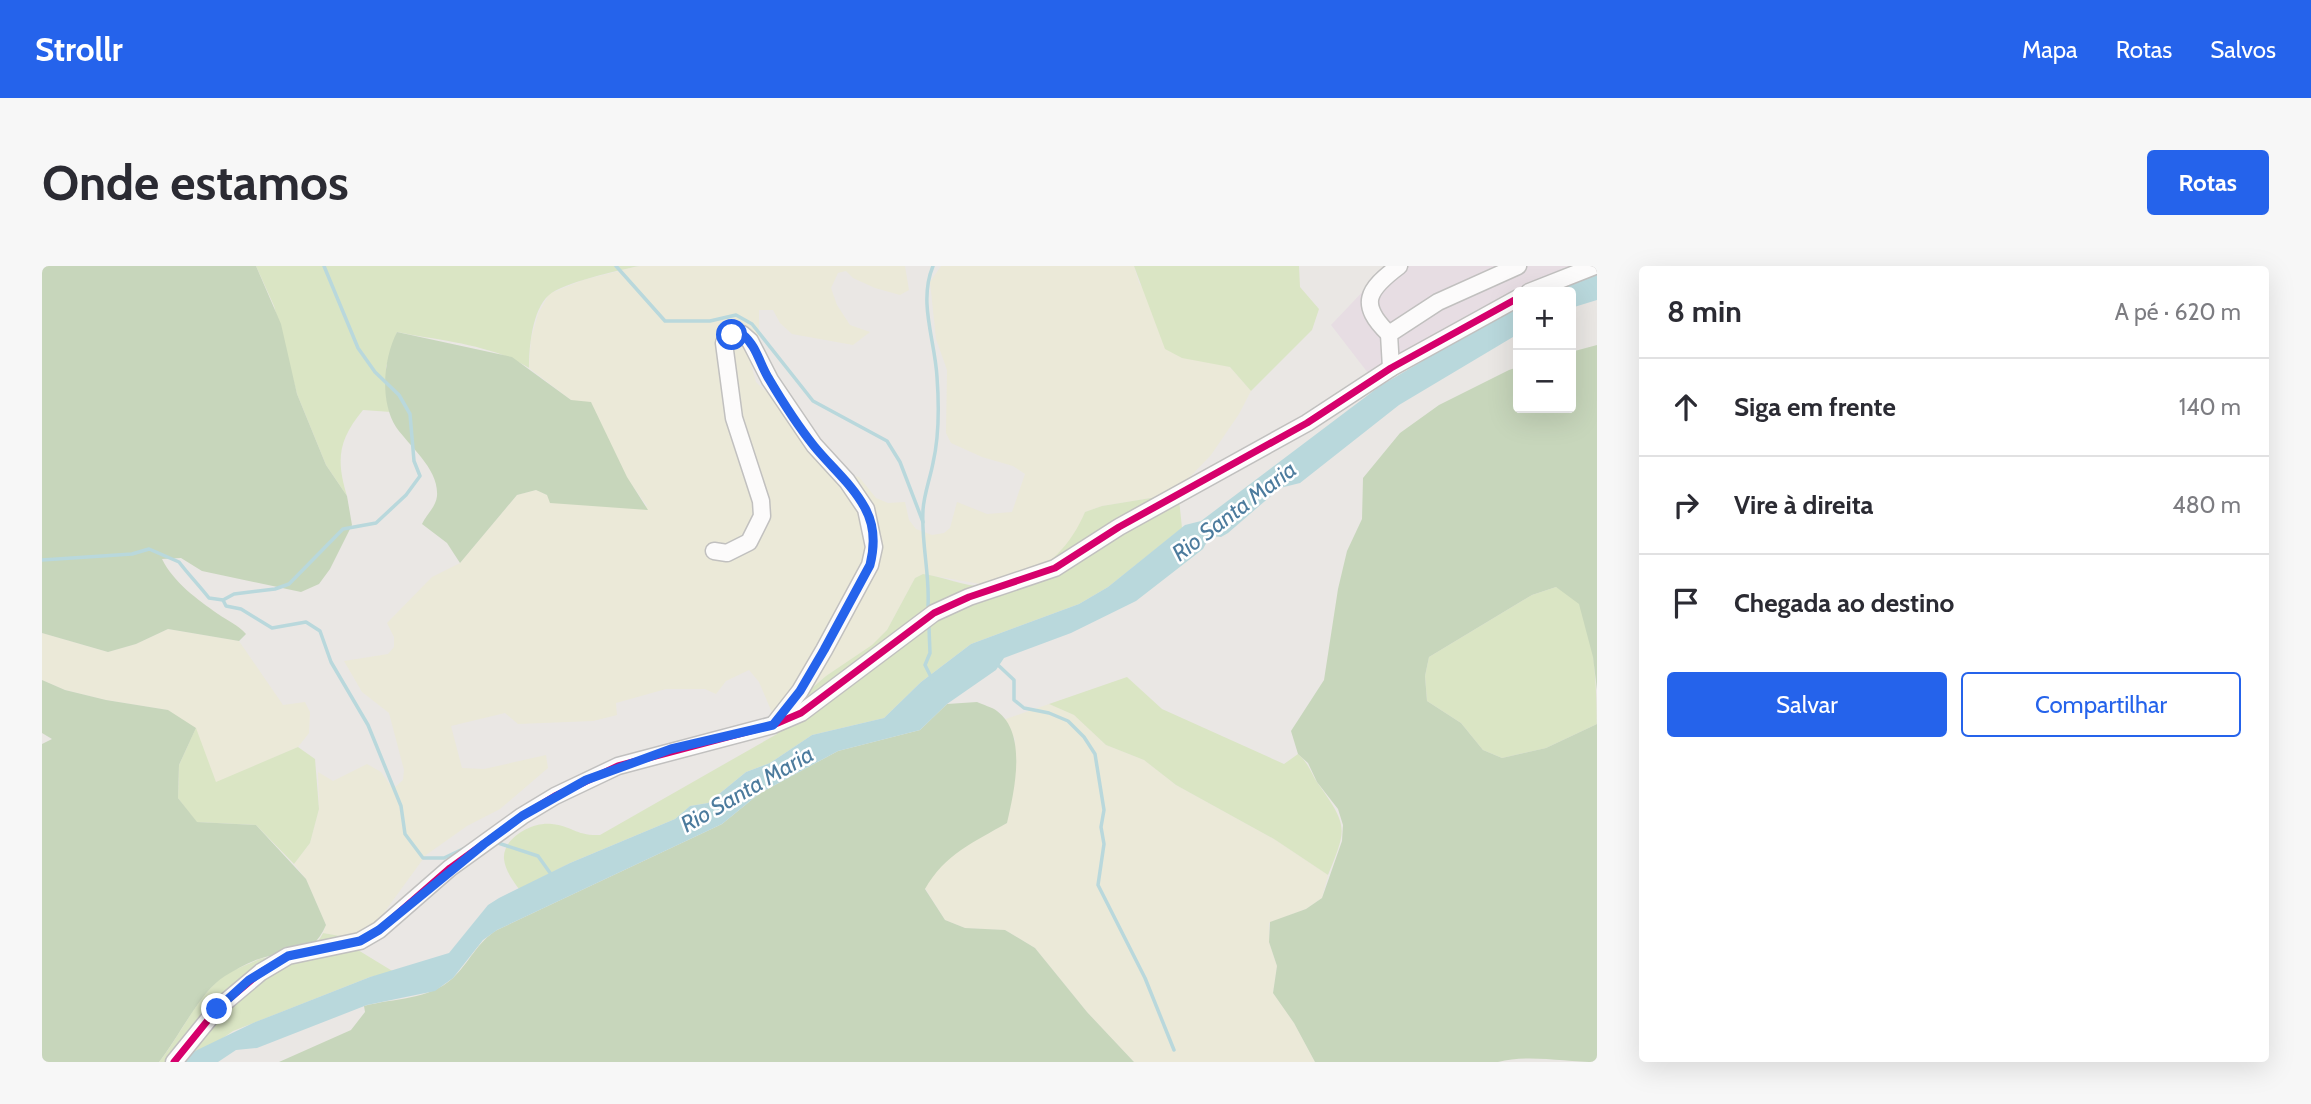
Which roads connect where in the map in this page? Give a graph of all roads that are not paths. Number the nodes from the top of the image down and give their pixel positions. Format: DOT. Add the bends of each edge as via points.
graph roads {
  1 [pos="1399,266"];
  2 [pos="1518,266"];
  3 [pos="1595,266"];
  4 [pos="1542,287"];
  5 [pos="1513,301"];
  6 [pos="1389,334"];
  7 [pos="1391,368"];
  8 [pos="714,551"];
  9 [pos="773,725"];
  10 [pos="174,1062"];
  1 -- 6 [label="street" via="1378,281 1368,297 1370,311"];
  2 -- 6 [label="street" via="1438,302"];
  3 -- 4 [label="street"];
  5 -- 7 [label="street"];
  6 -- 7 [label="street"];
  7 -- 9 [label="street" via="1296,429 1119,527 1055,568 934,613 821,700"];
  8 -- 9 [label="street" via="727,553 749,542 762,516 734,418 724,362 724,343 732,335 742,334 814,445 866,509 874,547 870,565 824,650"];
  9 -- 10 [label="street" via="618,766 555,796 461,860 379,930 360,941 288,956 249,980 209,1017"];
}
